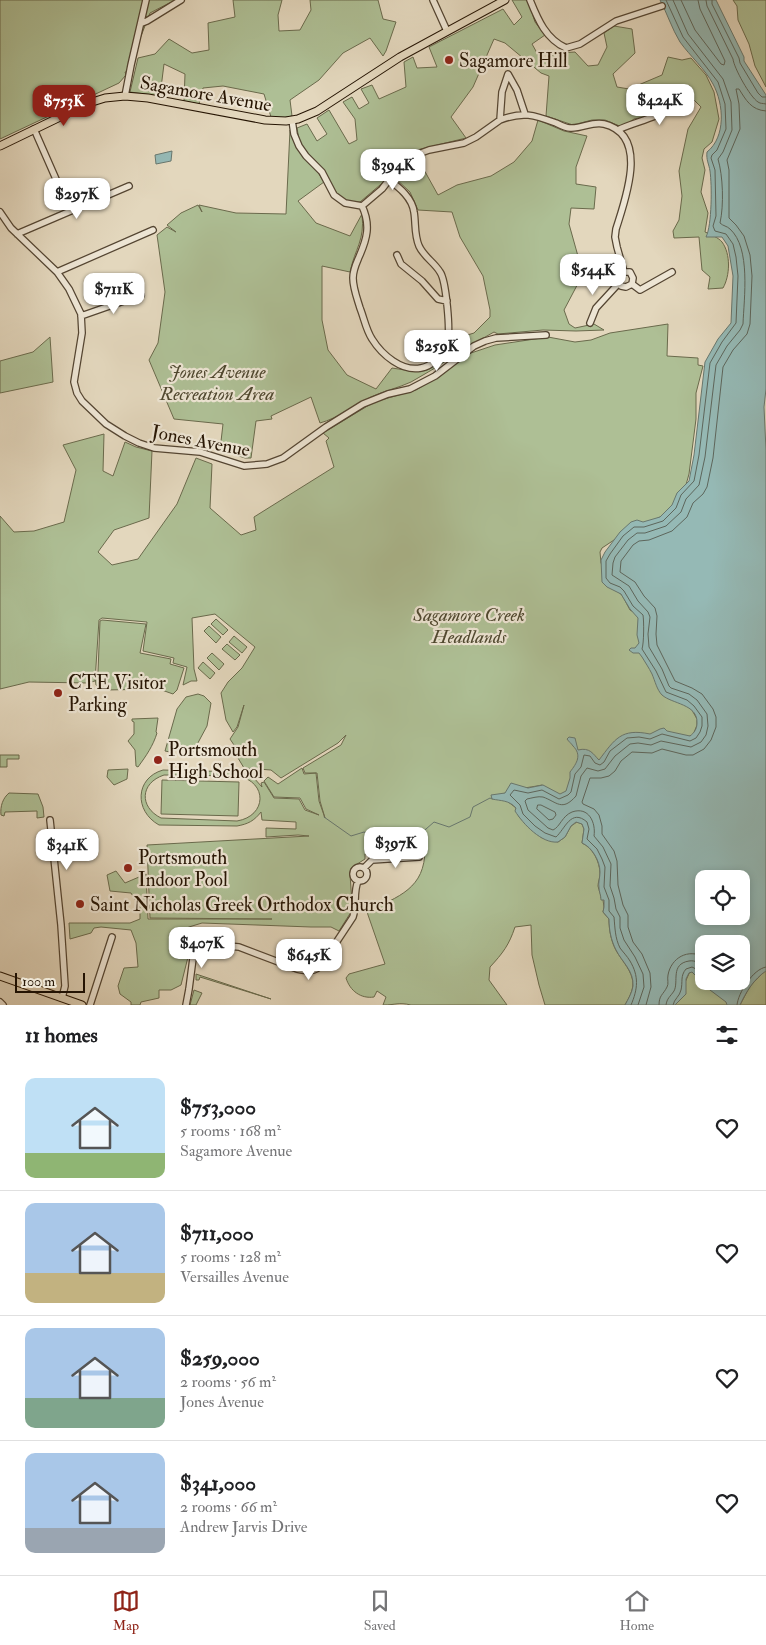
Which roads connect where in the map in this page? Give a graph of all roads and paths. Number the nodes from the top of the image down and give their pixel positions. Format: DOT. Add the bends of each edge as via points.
graph roads {
  1 [pos="146,0"];
  2 [pos="181,0"];
  3 [pos="433,0"];
  4 [pos="505,0"];
  5 [pos="530,0"];
  6 [pos="662,6"];
  7 [pos="142,22"];
  8 [pos="446,31"];
  9 [pos="679,93"];
  10 [pos="125,96"];
  11 [pos="525,114"];
  12 [pos="292,120"];
  13 [pos="500,120"];
  14 [pos="34,129"];
  15 [pos="618,130"];
  16 [pos="0,146"];
  17 [pos="389,180"];
  18 [pos="129,186"];
  19 [pos="362,206"];
  20 [pos="70,211"];
  21 [pos="1,215"];
  22 [pos="153,230"];
  23 [pos="17,234"];
  24 [pos="396,255"];
  25 [pos="57,272"];
  26 [pos="624,272"];
  27 [pos="672,272"];
  28 [pos="619,284"];
  29 [pos="632,284"];
  30 [pos="140,295"];
  31 [pos="446,302"];
  32 [pos="81,316"];
  33 [pos="590,323"];
  34 [pos="546,334"];
  35 [pos="50,820"];
  36 [pos="419,856"];
  37 [pos="364,868"];
  38 [pos="358,881"];
  39 [pos="191,936"];
  40 [pos="112,937"];
  41 [pos="195,943"];
  42 [pos="0,976"];
  43 [pos="62,998"];
  44 [pos="82,1005"];
  45 [pos="90,1005"];
  46 [pos="186,1005"];
  1 -- 7 [label="street"];
  2 -- 7 [label="street"];
  3 -- 8 [label="street"];
  4 -- 8 [label="main road, Sagamore Avenue"];
  5 -- 6 [label="street" via="545,31 557,44 566,48 580,44 616,21"];
  7 -- 10 [label="street"];
  8 -- 12 [label="main road, Sagamore Avenue" via="317,111"];
  9 -- 15 [label="street" via="669,108 653,118"];
  10 -- 12 [label="main road, Sagamore Avenue" via="265,120"];
  10 -- 14 [label="main road, Sagamore Avenue" via="93,102"];
  11 -- 13 [label="street"];
  11 -- 13 [label="street" via="508,74 502,92"];
  11 -- 15 [label="street" via="570,128 596,123"];
  12 -- 19 [label="street" via="298,146 322,172 334,195 345,203"];
  13 -- 17 [label="street" via="464,143 410,157"];
  14 -- 16 [label="main road, Sagamore Avenue"];
  14 -- 20 [label="street"];
  15 -- 26 [label="street" via="629,147 631,160 615,237"];
  17 -- 19 [label="street"];
  17 -- 31 [label="street" via="412,204 416,239 423,254 440,271"];
  18 -- 20 [label="street"];
  19 -- 31 [label="street" via="368,228 353,280 366,326 377,346 403,366 426,367 435,361 448,339"];
  20 -- 23 [label="street"];
  21 -- 23 [label="street, Jones Avenue"];
  22 -- 25 [label="street"];
  23 -- 25 [label="street, Jones Avenue"];
  24 -- 31 [label="street" via="405,268 422,280 438,299"];
  25 -- 32 [label="street, Jones Avenue"];
  26 -- 28 [label="street" via="619,275"];
  26 -- 29 [label="street" via="632,274"];
  27 -- 29 [label="street" via="640,290"];
  28 -- 29 [label="street" via="626,287"];
  28 -- 33 [label="street" via="596,308"];
  30 -- 32 [label="street"];
  32 -- 34 [label="street, Jones Avenue" via="82,333 74,382 77,393 88,408 106,424 139,443 154,448 200,452 244,466 260,466 283,458 363,404 418,385 485,341"];
  35 -- 43 [label="street" via="62,935 65,986"];
  36 -- 37 [label="street" via="372,860"];
  37 -- 38 [label="street" via="368,872 367,877"];
  37 -- 38 [label="street" via="358,867 354,871 353,876"];
  38 -- 41 [label="street" via="353,918 315,970 297,969 239,947"];
  39 -- 41 [label="street"];
  40 -- 45 [label="street"];
  41 -- 46 [label="street"];
  42 -- 43 [label="main road"];
  43 -- 44 [label="main road"];
}
